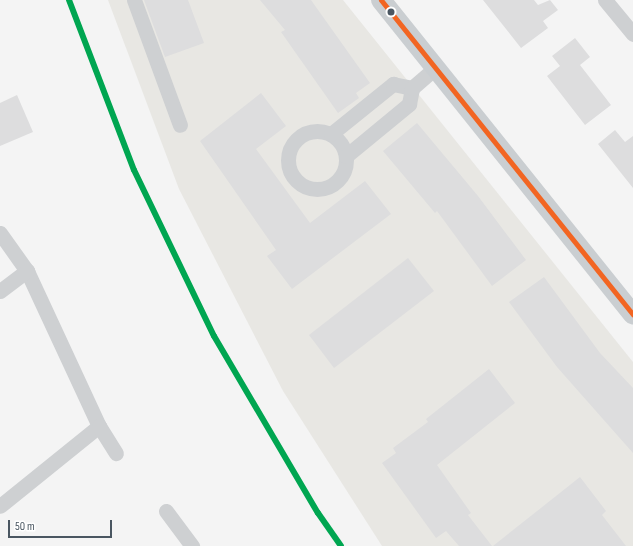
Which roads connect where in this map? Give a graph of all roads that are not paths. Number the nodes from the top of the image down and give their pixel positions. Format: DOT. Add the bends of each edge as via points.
graph roads {
  1 [pos="134,0"];
  2 [pos="381,0"];
  3 [pos="605,0"];
  4 [pos="633,34"];
  5 [pos="435,68"];
  6 [pos="412,88"];
  7 [pos="180,125"];
  8 [pos="331,134"];
  9 [pos="346,156"];
  10 [pos="0,233"];
  11 [pos="27,271"];
  12 [pos="0,291"];
  13 [pos="633,314"];
  14 [pos="99,426"];
  15 [pos="116,453"];
  16 [pos="0,506"];
  17 [pos="166,511"];
  18 [pos="192,546"];
  1 -- 7 [label="street"];
  2 -- 5 [label="main road"];
  3 -- 4 [label="street"];
  5 -- 6 [label="street"];
  5 -- 13 [label="main road"];
  6 -- 8 [label="street" via="392,84"];
  6 -- 9 [label="street" via="409,104"];
  8 -- 9 [label="street" via="338,140"];
  8 -- 9 [label="street" via="313,131 297,139 288,155 290,173 305,187 325,189 341,178"];
  10 -- 11 [label="street"];
  11 -- 12 [label="street"];
  11 -- 14 [label="street"];
  14 -- 15 [label="street"];
  14 -- 16 [label="street"];
  17 -- 18 [label="street"];
}
